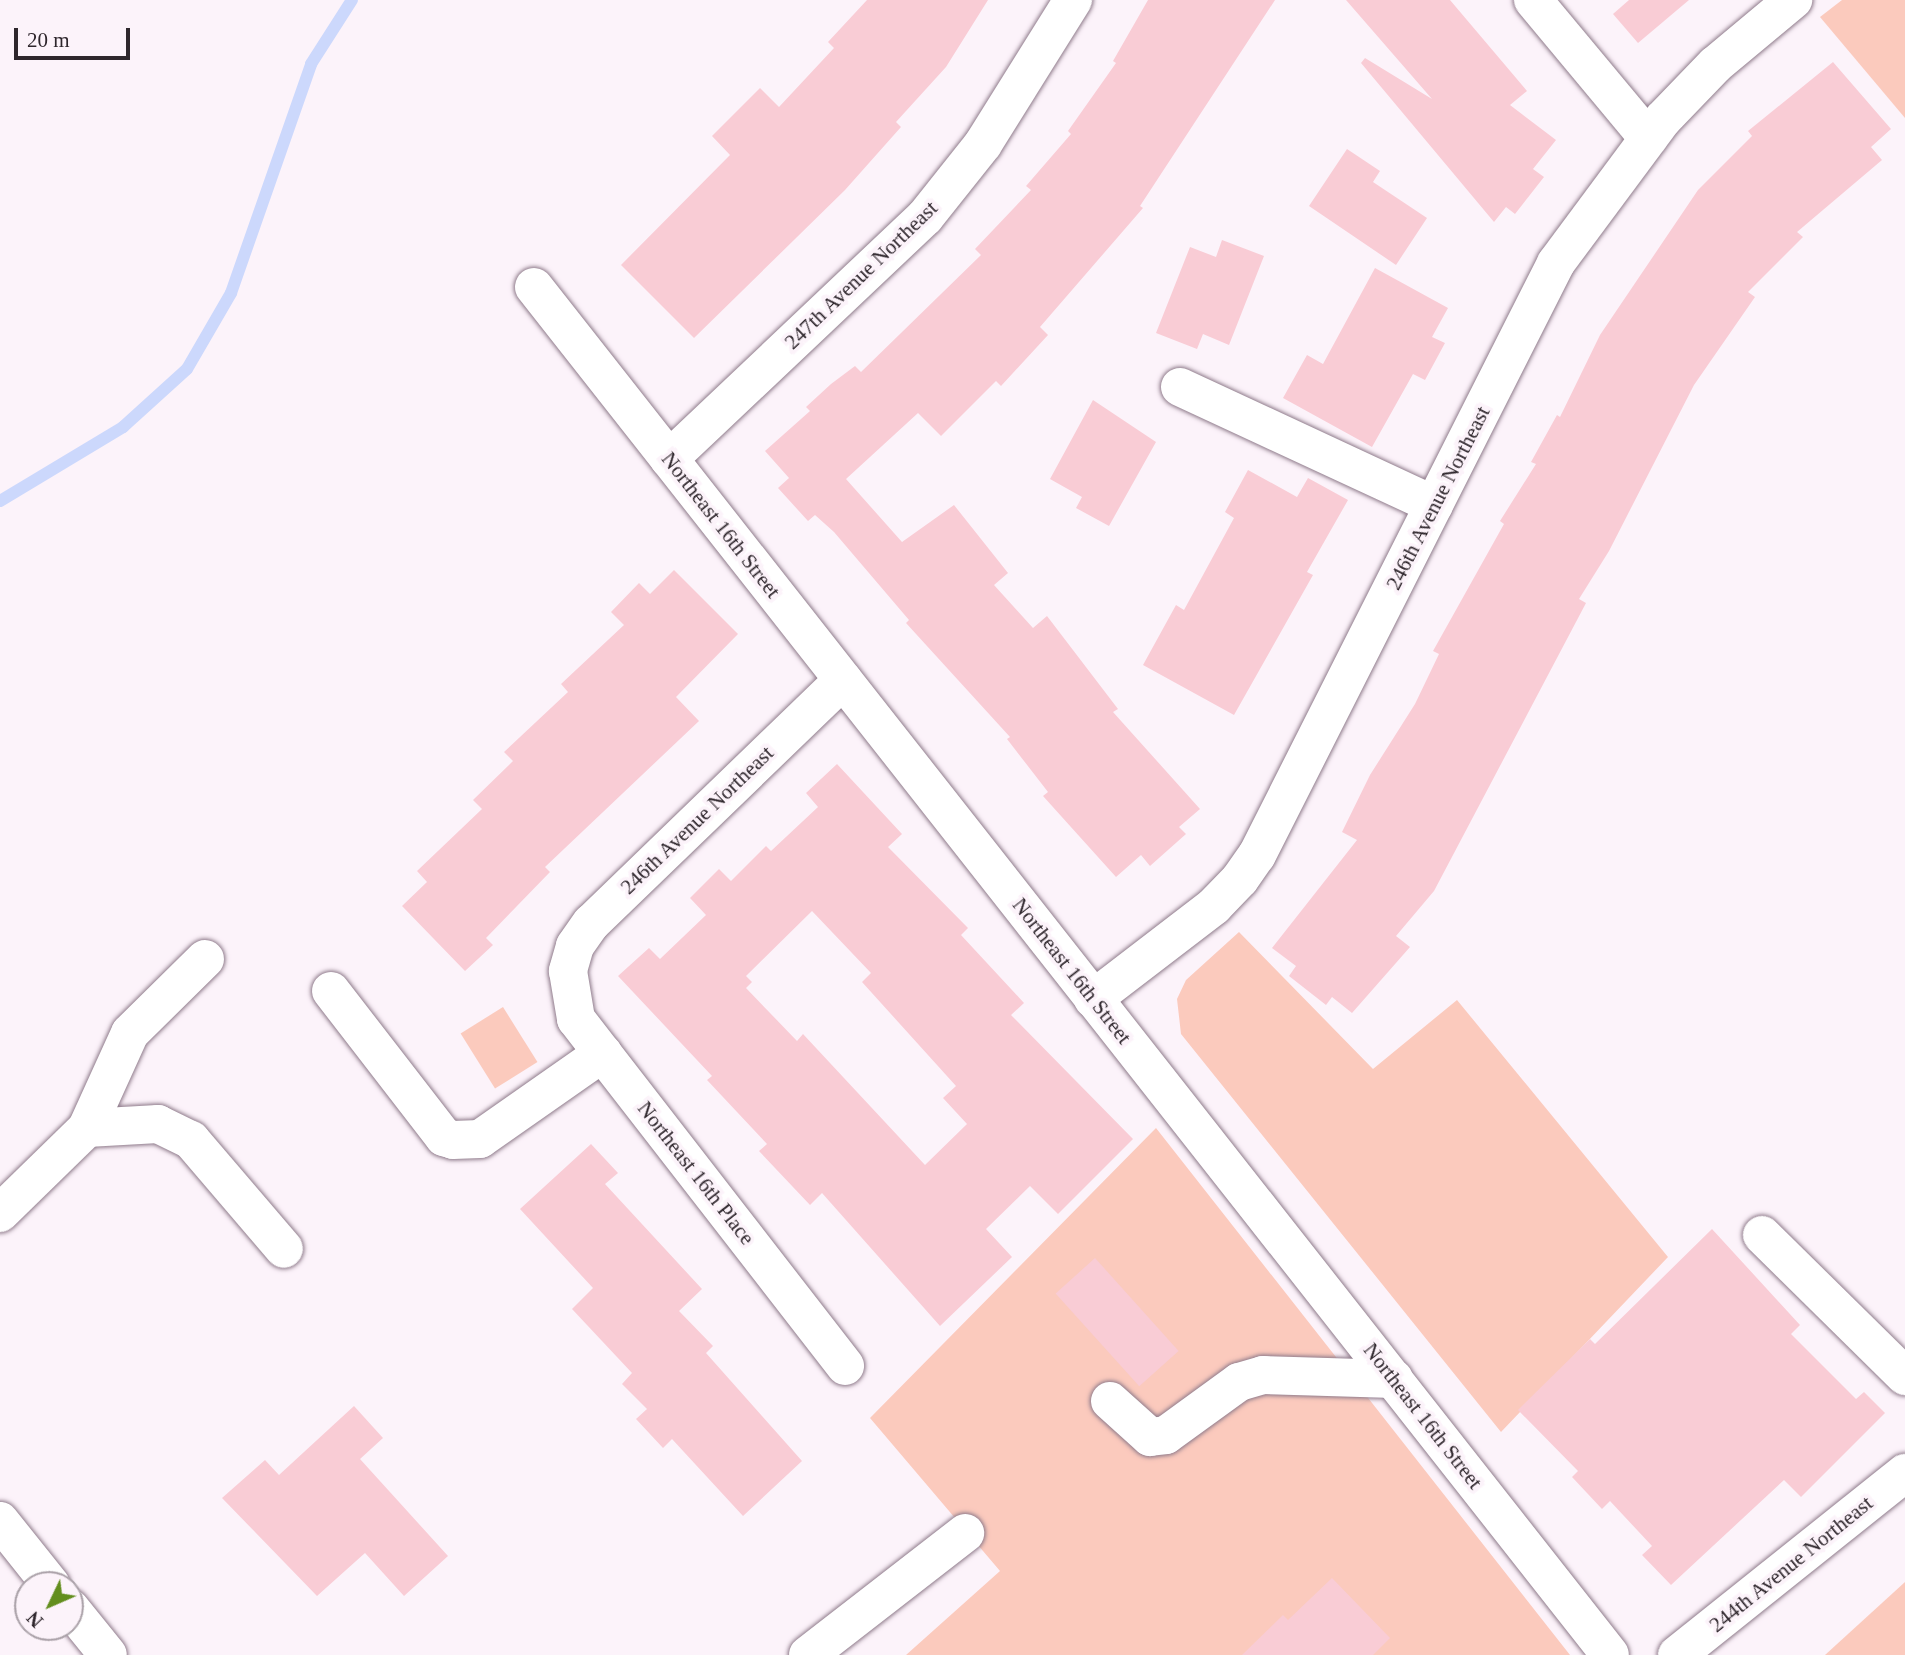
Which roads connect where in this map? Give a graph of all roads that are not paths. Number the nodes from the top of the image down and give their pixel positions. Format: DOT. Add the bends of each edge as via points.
graph roads {
  1 [pos="1073,0"];
  2 [pos="1533,0"];
  3 [pos="1793,0"];
  4 [pos="1648,138"];
  5 [pos="534,287"];
  6 [pos="1180,387"];
  7 [pos="669,458"];
  8 [pos="1434,505"];
  9 [pos="843,680"];
  10 [pos="205,959"];
  11 [pos="568,971"];
  12 [pos="331,991"];
  13 [pos="1093,999"];
  14 [pos="603,1053"];
  15 [pos="87,1128"];
  16 [pos="4,1200"];
  17 [pos="1762,1235"];
  18 [pos="284,1249"];
  19 [pos="845,1366"];
  20 [pos="1905,1376"];
  21 [pos="1394,1379"];
  22 [pos="1110,1401"];
  23 [pos="1905,1474"];
  24 [pos="965,1533"];
  25 [pos="4,1535"];
  26 [pos="38,1571"];
  27 [pos="84,1632"];
  28 [pos="95,1651"];
  29 [pos="808,1655"];
  30 [pos="1610,1655"];
  31 [pos="1677,1655"];
  1 -- 7 [label="street, 247th Avenue Northeast" via="983,144 925,217"];
  2 -- 4 [label="street"];
  3 -- 4 [label="street, 246th Avenue Northeast" via="1715,65"];
  4 -- 8 [label="street, 246th Avenue Northeast" via="1556,264"];
  5 -- 7 [label="street, Northeast 16th Street"];
  6 -- 8 [label="street"];
  7 -- 9 [label="street, Northeast 16th Street"];
  8 -- 13 [label="street, 246th Avenue Northeast" via="1256,855 1214,906"];
  9 -- 11 [label="street, 246th Avenue Northeast" via="591,923 575,946"];
  9 -- 13 [label="street, Northeast 16th Street"];
  10 -- 15 [label="street" via="130,1033"];
  11 -- 14 [label="street, Northeast 16th Place" via="576,1019"];
  12 -- 14 [label="street" via="443,1137 462,1143 480,1139"];
  13 -- 21 [label="street, Northeast 16th Street"];
  14 -- 19 [label="street, Northeast 16th Place"];
  15 -- 16 [label="street"];
  15 -- 18 [label="street" via="158,1124 191,1140"];
  17 -- 20 [label="street"];
  21 -- 22 [label="street" via="1263,1375 1239,1382 1166,1435 1150,1437"];
  21 -- 30 [label="street, Northeast 16th Street"];
  23 -- 31 [label="street, 244th Avenue Northeast"];
  24 -- 29 [label="street"];
  25 -- 26 [label="street"];
  27 -- 28 [label="street"];
}
